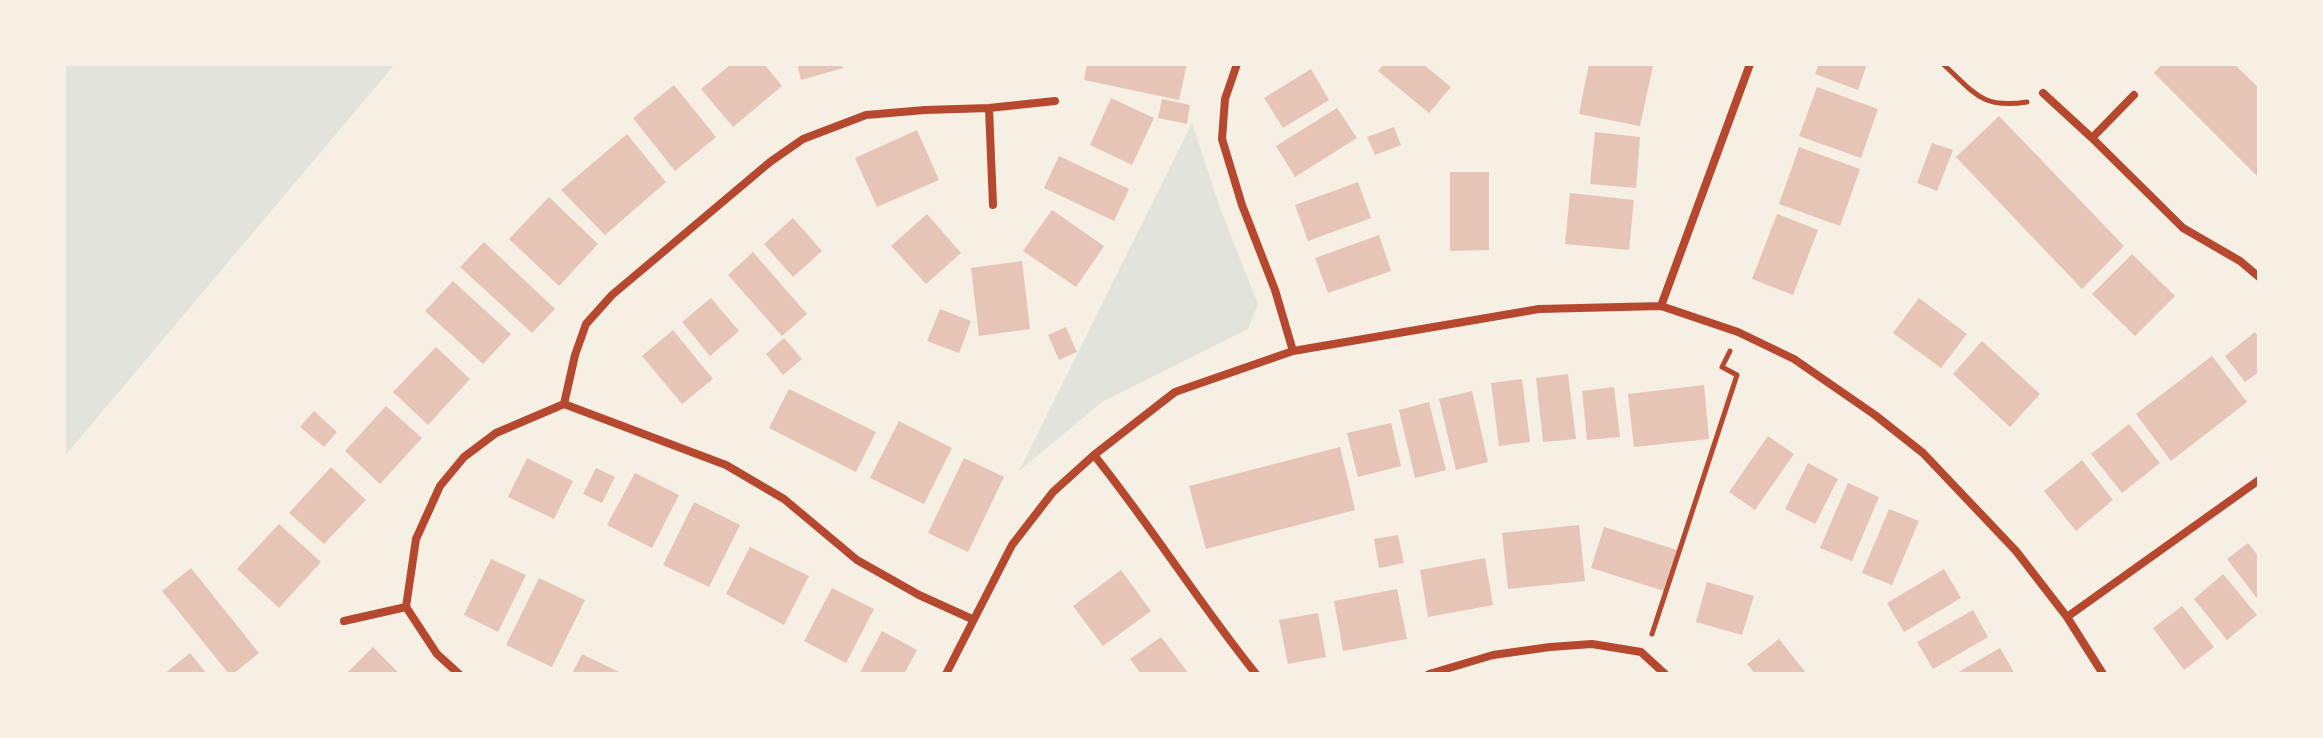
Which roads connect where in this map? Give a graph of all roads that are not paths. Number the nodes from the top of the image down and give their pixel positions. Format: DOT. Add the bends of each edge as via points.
graph roads {
  1 [pos="1237,64"];
  2 [pos="1750,64"];
  3 [pos="2043,93"];
  4 [pos="2134,95"];
  5 [pos="1055,101"];
  6 [pos="989,108"];
  7 [pos="2092,138"];
  8 [pos="993,205"];
  9 [pos="2259,277"];
  10 [pos="1661,306"];
  11 [pos="1293,351"];
  12 [pos="564,404"];
  13 [pos="1094,455"];
  14 [pos="2259,480"];
  15 [pos="406,607"];
  16 [pos="2067,617"];
  17 [pos="972,619"];
  18 [pos="344,621"];
  19 [pos="459,674"];
  20 [pos="946,674"];
  21 [pos="1256,674"];
  22 [pos="1429,674"];
  23 [pos="1665,674"];
  24 [pos="2103,674"];
  1 -- 11 [label="street" via="1225,99 1222,139"];
  2 -- 10 [label="street"];
  3 -- 7 [label="street"];
  4 -- 7 [label="street"];
  5 -- 6 [label="street"];
  6 -- 8 [label="street"];
  6 -- 12 [label="street" via="866,115 803,139 603,305 586,324"];
  7 -- 9 [label="street" via="2183,228"];
  10 -- 11 [label="street" via="1539,309"];
  10 -- 16 [label="street" via="1738,332 1794,359 1875,415 1923,453 2016,551"];
  11 -- 13 [label="street" via="1175,392"];
  12 -- 15 [label="street" via="496,433 464,457 440,486 416,539"];
  12 -- 17 [label="street" via="726,465 784,499 857,560"];
  13 -- 17 [label="street" via="1053,492 1012,545"];
  13 -- 21 [label="street"];
  14 -- 16 [label="street"];
  15 -- 18 [label="street"];
  15 -- 19 [label="street" via="437,654"];
  16 -- 24 [label="street"];
  17 -- 20 [label="street"];
  22 -- 23 [label="street" via="1493,655 1592,644 1641,652"];
}
